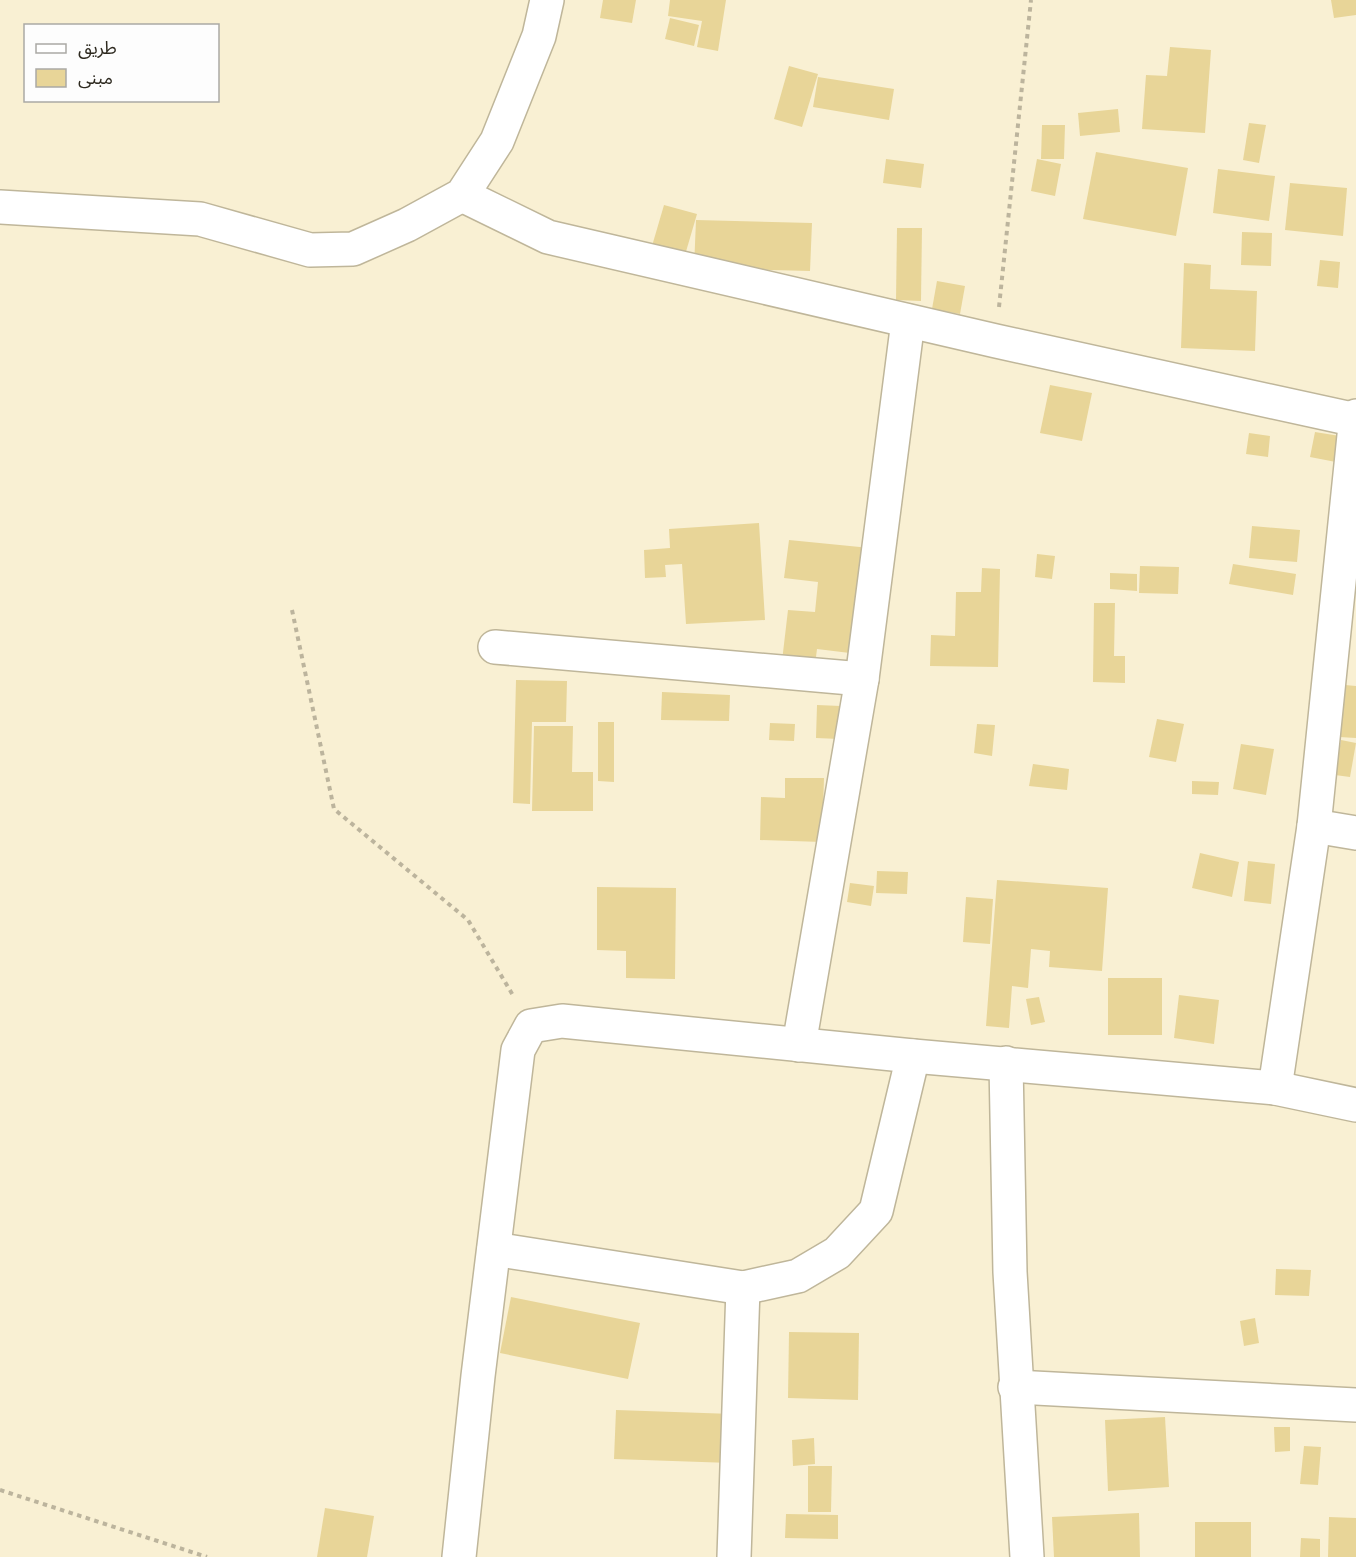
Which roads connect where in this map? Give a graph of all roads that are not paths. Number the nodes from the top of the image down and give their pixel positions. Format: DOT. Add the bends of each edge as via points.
graph roads {
  1 [pos="546,0"];
  2 [pos="462,195"];
  3 [pos="0,207"];
  4 [pos="908,321"];
  5 [pos="1356,419"];
  6 [pos="495,647"];
  7 [pos="862,679"];
  8 [pos="1314,826"];
  9 [pos="1356,833"];
  10 [pos="799,1045"];
  11 [pos="913,1056"];
  12 [pos="1006,1063"];
  13 [pos="1275,1088"];
  14 [pos="1356,1105"];
  15 [pos="494,1249"];
  16 [pos="742,1288"];
  17 [pos="1015,1387"];
  18 [pos="1356,1405"];
  19 [pos="459,1557"];
  20 [pos="734,1557"];
  21 [pos="1027,1557"];
  1 -- 2 [label="street" via="539,36 497,141"];
  2 -- 3 [label="street" via="353,249 310,250 200,219"];
  2 -- 4 [label="street" via="548,237"];
  4 -- 5 [label="street"];
  4 -- 7 [label="street"];
  5 -- 8 [label="street"];
  6 -- 7 [label="street"];
  7 -- 10 [label="street"];
  8 -- 9 [label="street"];
  8 -- 13 [label="street"];
  10 -- 11 [label="street"];
  10 -- 15 [label="street" via="562,1021 531,1026 518,1050"];
  11 -- 12 [label="street"];
  11 -- 16 [label="street" via="876,1211 837,1253 798,1276"];
  12 -- 13 [label="street"];
  12 -- 17 [label="street"];
  13 -- 14 [label="street"];
  15 -- 16 [label="street"];
  15 -- 19 [label="street"];
  16 -- 20 [label="street"];
  17 -- 18 [label="street"];
  17 -- 21 [label="street"];
}
